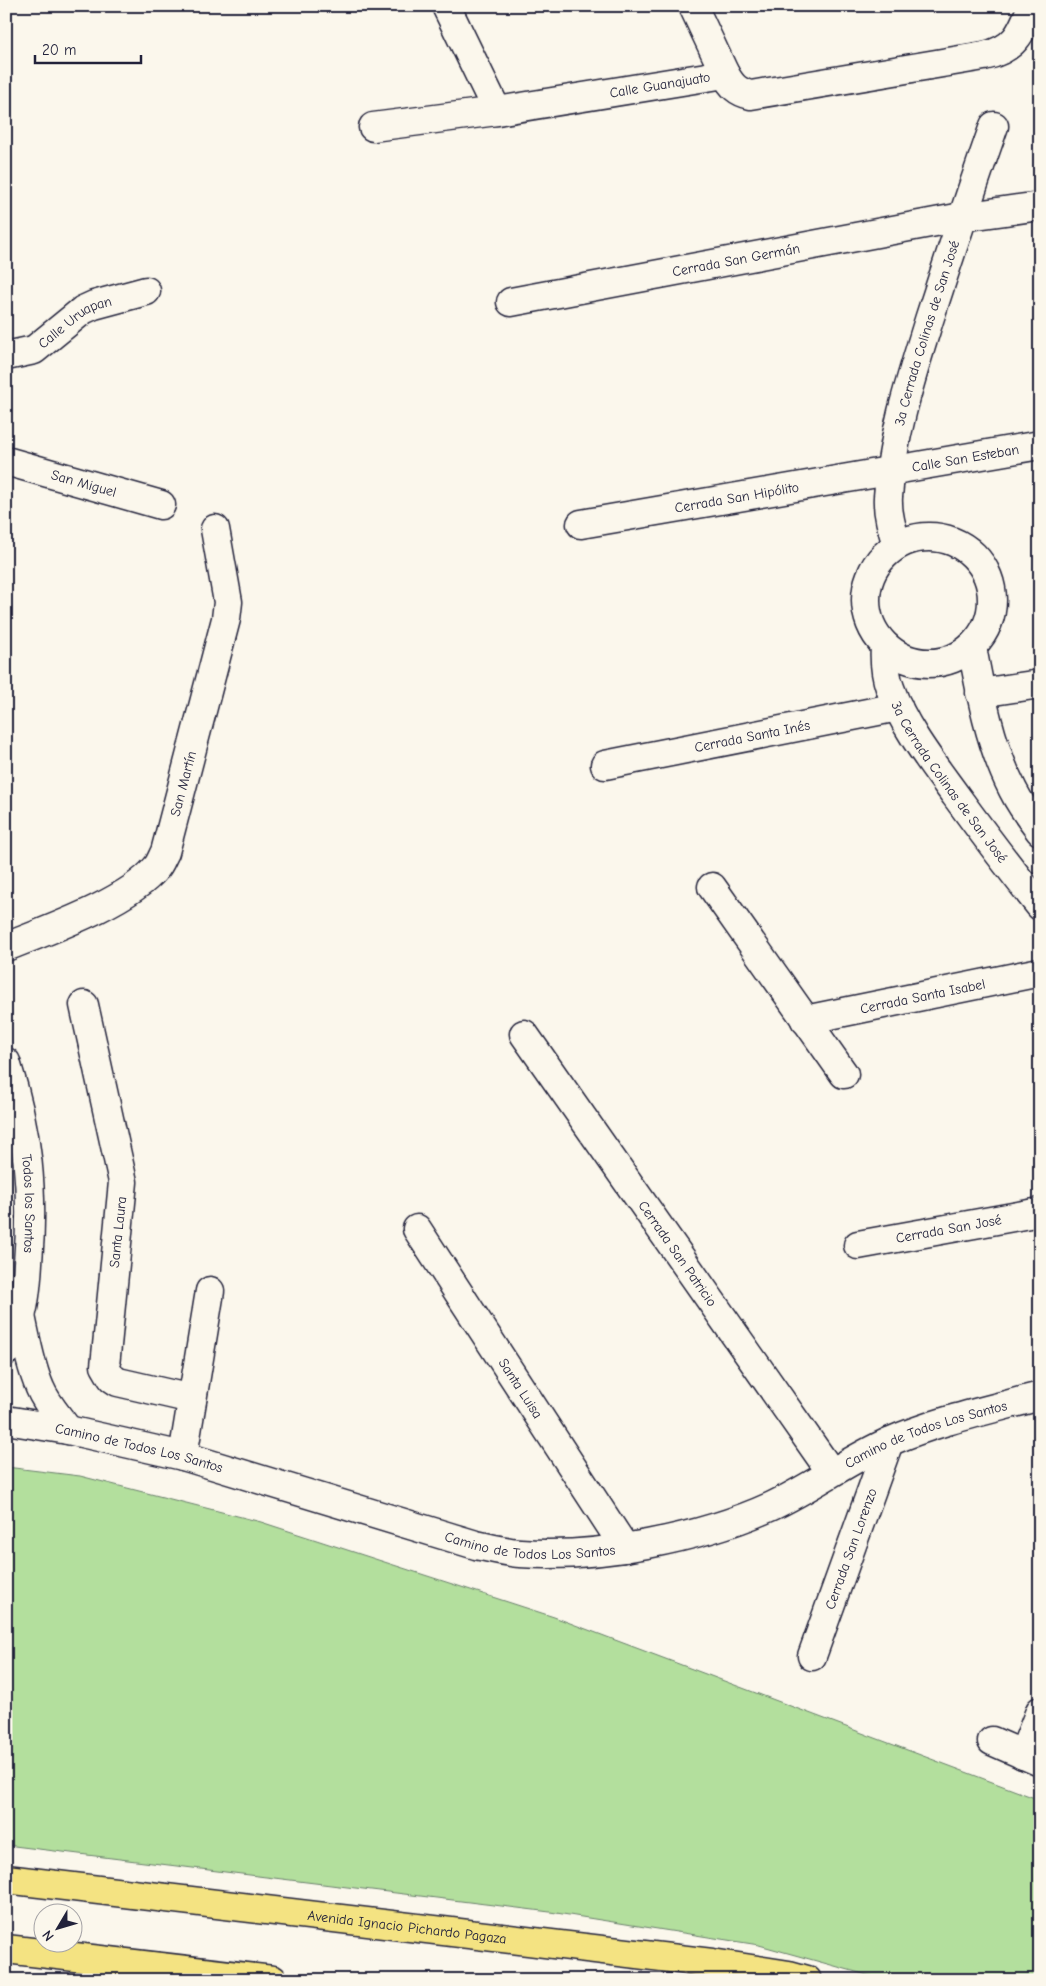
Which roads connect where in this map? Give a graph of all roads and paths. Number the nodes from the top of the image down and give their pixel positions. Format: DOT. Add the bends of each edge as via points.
graph roads {
  1 [pos="446,6"];
  2 [pos="693,6"];
  3 [pos="1032,6"];
  4 [pos="724,74"];
  5 [pos="497,111"];
  6 [pos="994,126"];
  7 [pos="373,127"];
  8 [pos="1040,206"];
  9 [pos="962,217"];
  10 [pos="146,291"];
  11 [pos="511,302"];
  12 [pos="6,356"];
  13 [pos="1040,445"];
  14 [pos="6,461"];
  15 [pos="892,469"];
  16 [pos="162,505"];
  17 [pos="581,524"];
  18 [pos="215,530"];
  19 [pos="897,545"];
  20 [pos="885,646"];
  21 [pos="972,647"];
  22 [pos="1040,684"];
  23 [pos="980,694"];
  24 [pos="898,707"];
  25 [pos="605,765"];
  26 [pos="1040,831"];
  27 [pos="712,887"];
  28 [pos="1040,906"];
  29 [pos="6,947"];
  30 [pos="1040,972"];
  31 [pos="84,1005"];
  32 [pos="805,1020"];
  33 [pos="524,1034"];
  34 [pos="6,1062"];
  35 [pos="844,1074"];
  36 [pos="1040,1212"];
  37 [pos="417,1229"];
  38 [pos="858,1245"];
  39 [pos="210,1291"];
  40 [pos="22,1316"];
  41 [pos="6,1351"];
  42 [pos="1040,1396"];
  43 [pos="192,1399"];
  44 [pos="6,1420"];
  45 [pos="68,1430"];
  46 [pos="889,1442"];
  47 [pos="182,1456"];
  48 [pos="831,1472"];
  49 [pos="625,1548"];
  50 [pos="812,1656"];
  51 [pos="1040,1711"];
  52 [pos="992,1741"];
  53 [pos="1031,1758"];
  54 [pos="6,1879"];
  55 [pos="6,1949"];
  56 [pos="245,1978"];
  57 [pos="795,1978"];
  58 [pos="273,1980"];
  1 -- 5 [label="street"];
  2 -- 4 [label="street"];
  3 -- 4 [label="street, Calle Guanajuato" via="1024,26 1010,46 998,53 751,95 740,92"];
  4 -- 5 [label="street, Calle Guanajuato"];
  5 -- 7 [label="street, Calle Guanajuato"];
  6 -- 9 [label="street, 3a Cerrada Colinas de San José"];
  8 -- 9 [label="street, Cerrada San Germán"];
  9 -- 11 [label="street, Cerrada San Germán"];
  9 -- 15 [label="street, 3a Cerrada Colinas de San José" via="915,366"];
  10 -- 12 [label="street, Calle Uruapan" via="89,308 34,350"];
  13 -- 15 [label="street, Calle San Esteban"];
  14 -- 16 [label="street, San Miguel"];
  15 -- 17 [label="street, Cerrada San Hipólito"];
  15 -- 19 [label="street, 3a Cerrada Colinas de San José" via="888,498"];
  18 -- 29 [label="street, San Martín" via="228,602 226,619 165,852 156,868 120,896"];
  19 -- 20 [label="street" via="883,555 867,584 868,618"];
  19 -- 21 [label="street" via="916,537 937,536 956,542 973,554 985,571 992,591 985,631"];
  20 -- 21 [label="street" via="906,659 929,664 952,659"];
  20 -- 24 [label="street, 3a Cerrada Colinas de San José" via="884,663 889,687"];
  21 -- 23 [label="street"];
  22 -- 23 [label="street"];
  23 -- 26 [label="street" via="995,748 1013,790"];
  24 -- 25 [label="street, Cerrada Santa Inés"];
  24 -- 28 [label="street, 3a Cerrada Colinas de San José" via="928,758"];
  27 -- 32 [label="street"];
  30 -- 32 [label="street, Cerrada Santa Isabel"];
  31 -- 43 [label="street, Santa Laura" via="123,1182 105,1366 118,1382"];
  32 -- 35 [label="street"];
  33 -- 48 [label="street, Cerrada San Patricio"];
  34 -- 40 [label="street, Todos los Santos" via="20,1112 32,1202"];
  36 -- 38 [label="street, Cerrada San José"];
  37 -- 49 [label="street, Santa Luisa"];
  39 -- 43 [label="street"];
  40 -- 41 [label="street, Todos los Santos"];
  40 -- 45 [label="street, Todos los Santos" via="39,1388"];
  42 -- 46 [label="street, Camino de Todos Los Santos" via="914,1431"];
  43 -- 47 [label="street"];
  44 -- 45 [label="street, Camino de Todos Los Santos"];
  45 -- 47 [label="street, Camino de Todos Los Santos"];
  46 -- 48 [label="street, Camino de Todos Los Santos"];
  46 -- 50 [label="street, Cerrada San Lorenzo"];
  47 -- 49 [label="street, Camino de Todos Los Santos" via="476,1545 520,1553"];
  48 -- 49 [label="street, Camino de Todos Los Santos" via="800,1492 736,1520 685,1536"];
  51 -- 53 [label="street"];
  52 -- 53 [label="street"];
  54 -- 57 [label="main road, Avenida Ignacio Pichardo Pagaza" via="694,1961"];
  55 -- 56 [label="main road"];
  56 -- 58 [label="main road"];
}
